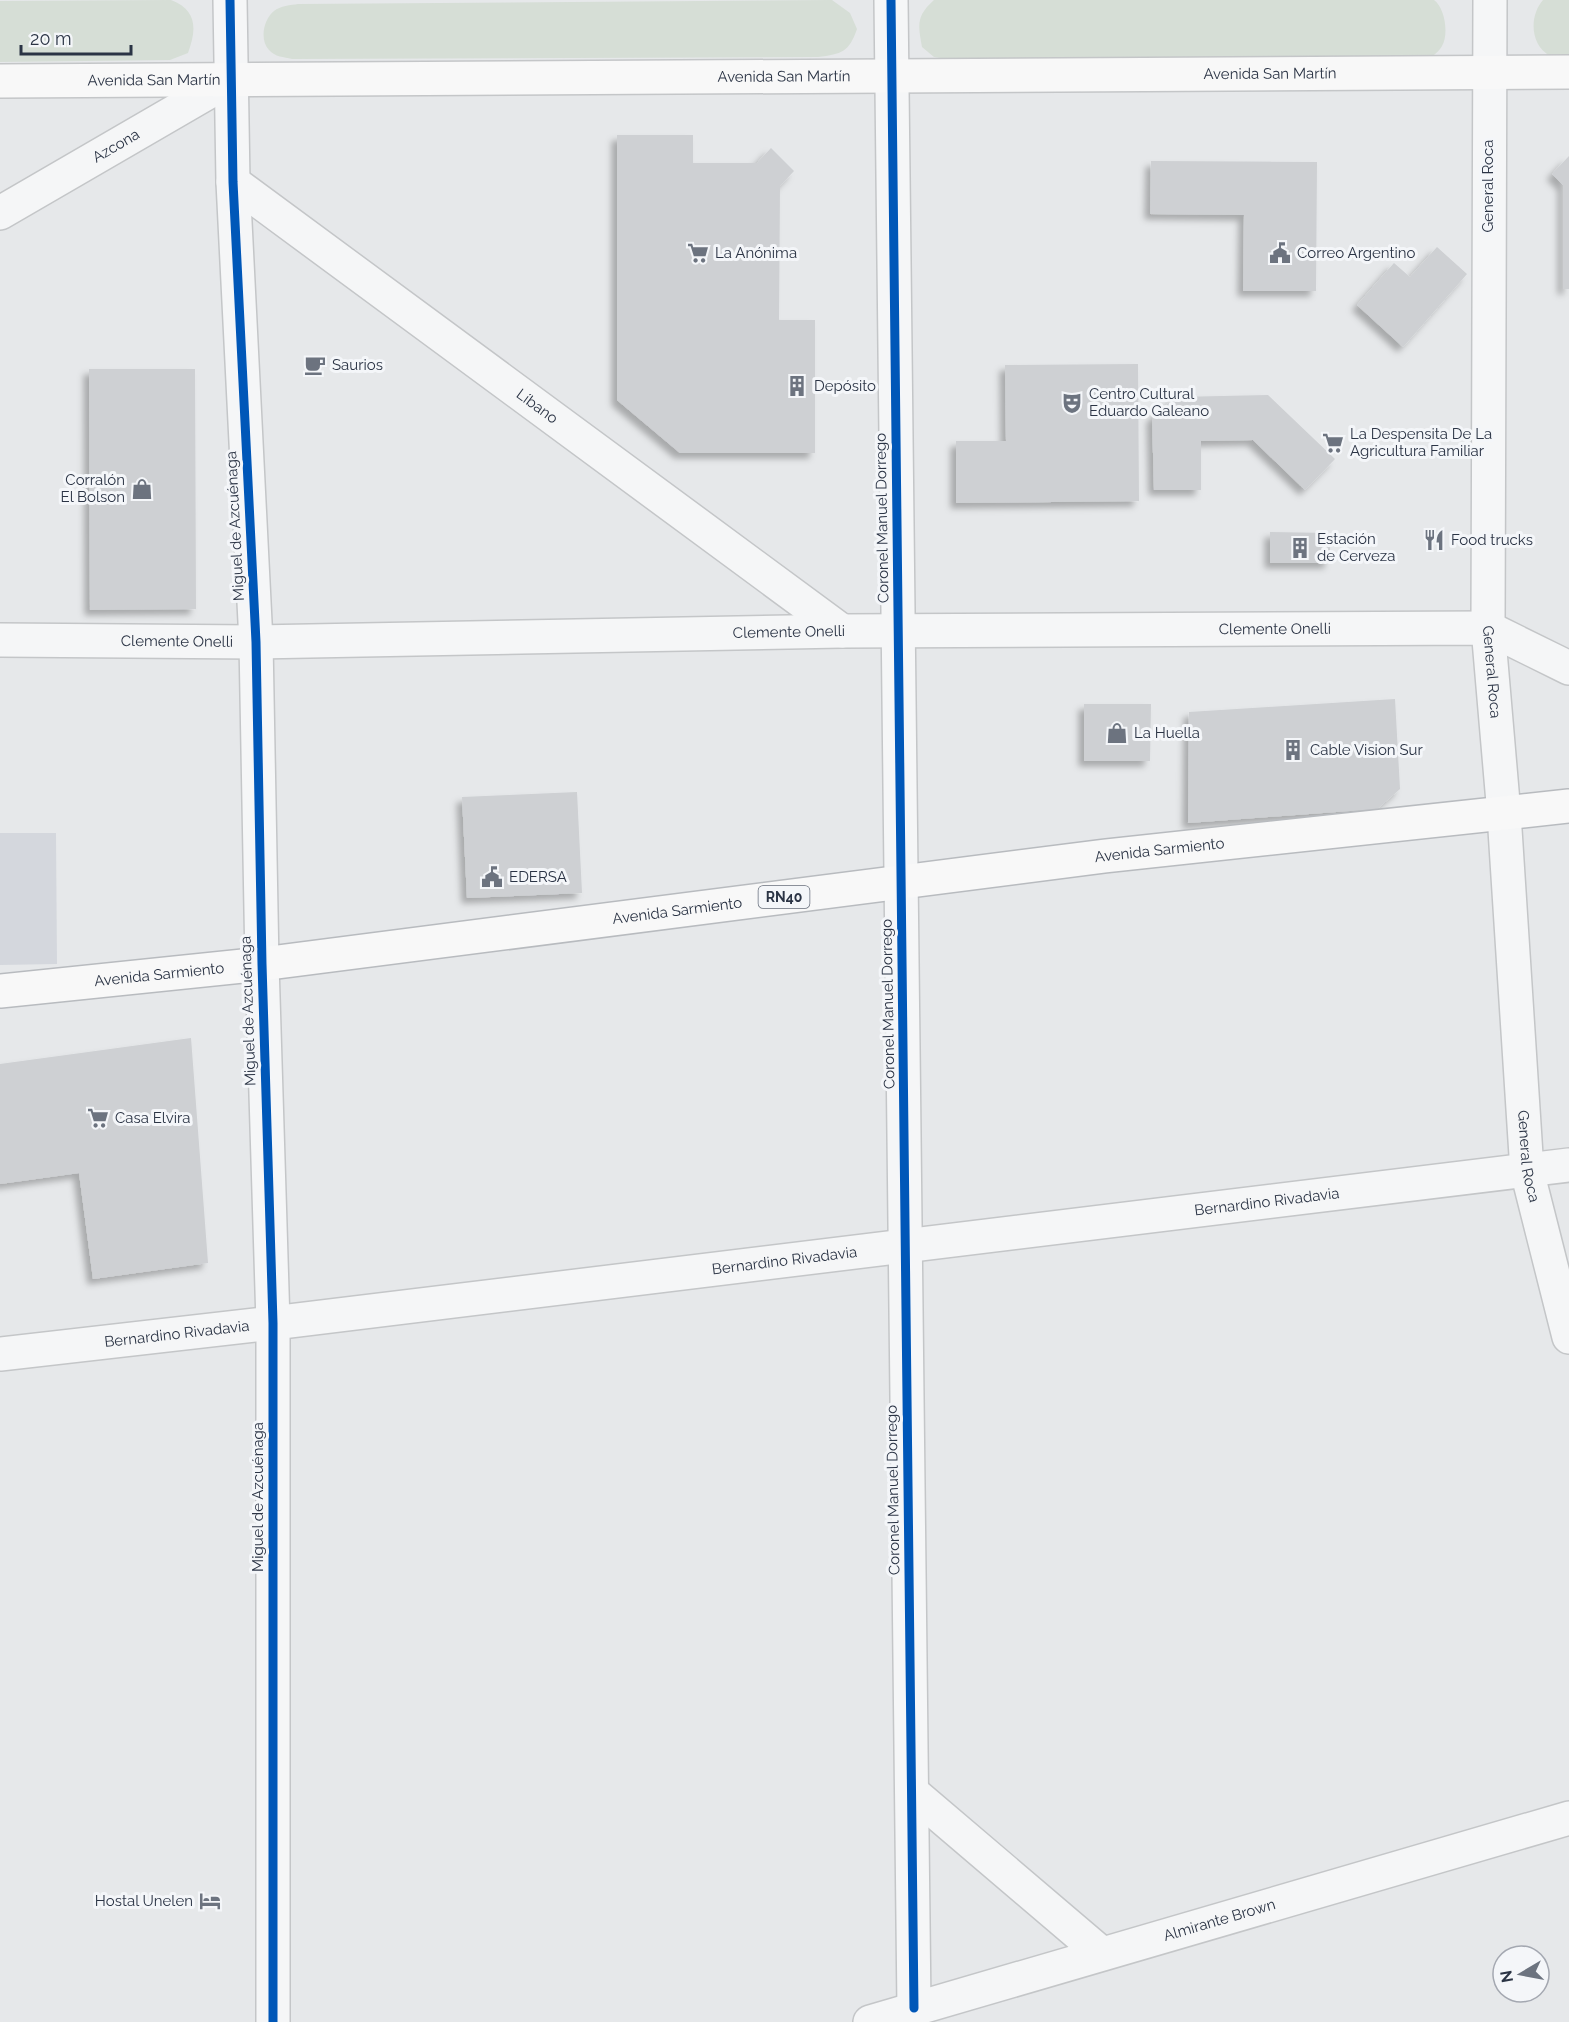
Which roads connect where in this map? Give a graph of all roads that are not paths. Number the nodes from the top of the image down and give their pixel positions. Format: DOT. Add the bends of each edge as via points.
graph roads {
  1 [pos="230,0"];
  2 [pos="891,0"];
  3 [pos="1490,0"];
  4 [pos="1488,72"];
  5 [pos="1569,72"];
  6 [pos="892,76"];
  7 [pos="231,80"];
  8 [pos="0,81"];
  9 [pos="232,182"];
  10 [pos="0,213"];
  11 [pos="1488,627"];
  12 [pos="898,631"];
  13 [pos="842,632"];
  14 [pos="0,640"];
  15 [pos="256,642"];
  16 [pos="1569,668"];
  17 [pos="1569,806"];
  18 [pos="1504,814"];
  19 [pos="901,882"];
  20 [pos="262,964"];
  21 [pos="0,991"];
  22 [pos="1569,1165"];
  23 [pos="1527,1171"];
  24 [pos="906,1246"];
  25 [pos="273,1323"];
  26 [pos="1569,1337"];
  27 [pos="0,1354"];
  28 [pos="912,1792"];
  29 [pos="1569,1818"];
  30 [pos="1101,1953"];
  31 [pos="914,2008"];
  32 [pos="273,2022"];
  33 [pos="870,2022"];
  1 -- 7 [label="street, Miguel de Azcuénaga"];
  2 -- 6 [label="street, Coronel Manuel Dorrego"];
  3 -- 4 [label="street, General Roca"];
  4 -- 5 [label="main road, Avenida San Martín"];
  4 -- 6 [label="main road, Avenida San Martín"];
  4 -- 11 [label="street, General Roca"];
  6 -- 7 [label="main road, Avenida San Martín"];
  6 -- 12 [label="street, Coronel Manuel Dorrego"];
  7 -- 8 [label="main road, Avenida San Martín"];
  7 -- 9 [label="street, Miguel de Azcuénaga"];
  7 -- 10 [label="street, Azcona"];
  9 -- 13 [label="street, Líbano"];
  9 -- 15 [label="street, Miguel de Azcuénaga"];
  11 -- 12 [label="street, Clemente Onelli"];
  11 -- 16 [label="street, Clemente Onelli"];
  11 -- 18 [label="street, General Roca"];
  12 -- 13 [label="street, Clemente Onelli"];
  12 -- 19 [label="street, Coronel Manuel Dorrego"];
  13 -- 15 [label="street, Clemente Onelli"];
  14 -- 15 [label="street, Clemente Onelli"];
  15 -- 20 [label="street, Miguel de Azcuénaga"];
  17 -- 18 [label="main road, Avenida Sarmiento / RN40"];
  18 -- 19 [label="main road, Avenida Sarmiento / RN40"];
  18 -- 23 [label="street, General Roca"];
  19 -- 20 [label="main road, Avenida Sarmiento / RN40"];
  19 -- 24 [label="street, Coronel Manuel Dorrego"];
  20 -- 21 [label="main road, Avenida Sarmiento / RN40"];
  20 -- 25 [label="street, Miguel de Azcuénaga"];
  22 -- 23 [label="street, Bernardino Rivadavia"];
  23 -- 24 [label="street, Bernardino Rivadavia"];
  23 -- 26 [label="street, General Roca"];
  24 -- 25 [label="street, Bernardino Rivadavia"];
  24 -- 28 [label="street, Coronel Manuel Dorrego"];
  25 -- 27 [label="street, Bernardino Rivadavia"];
  25 -- 32 [label="street, Miguel de Azcuénaga"];
  28 -- 30 [label="street"];
  28 -- 31 [label="street, Coronel Manuel Dorrego"];
  29 -- 30 [label="street, Almirante Brown"];
  30 -- 31 [label="street, Almirante Brown"];
  31 -- 33 [label="street, Almirante Brown"];
}
